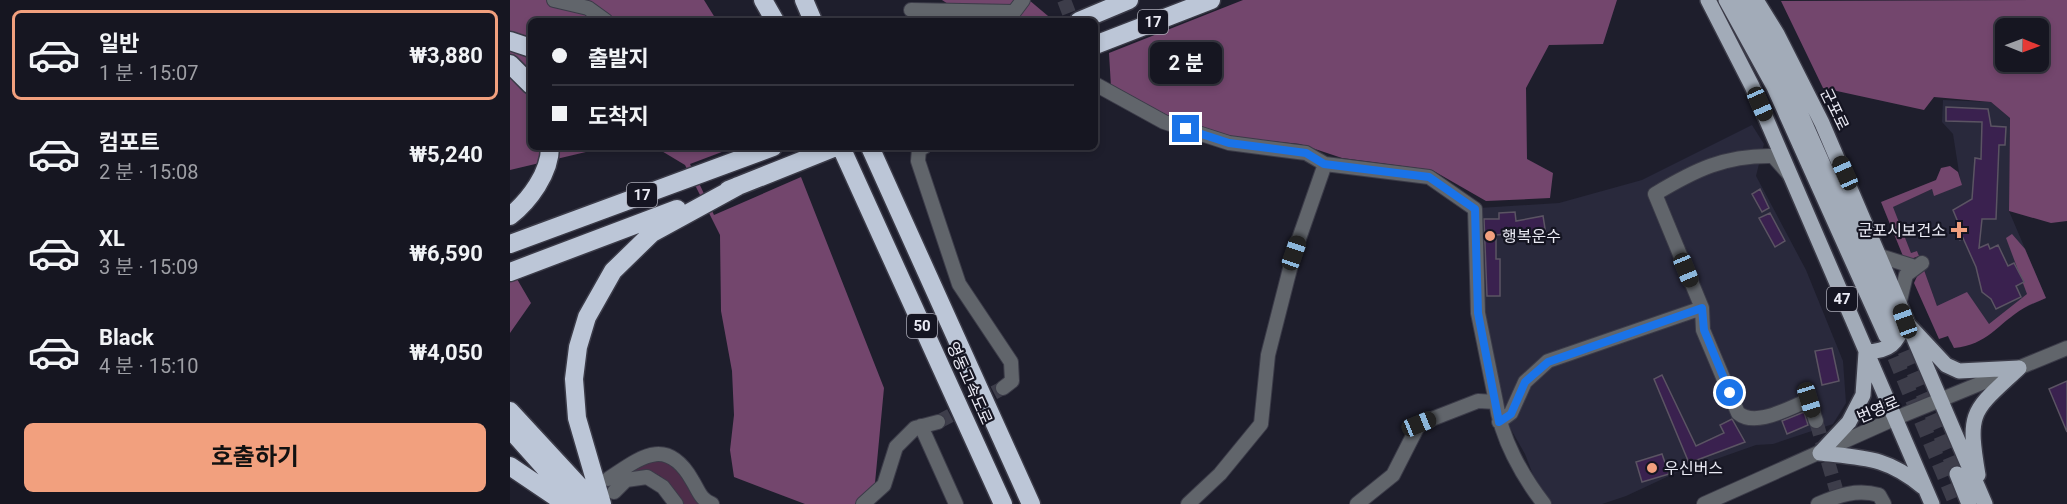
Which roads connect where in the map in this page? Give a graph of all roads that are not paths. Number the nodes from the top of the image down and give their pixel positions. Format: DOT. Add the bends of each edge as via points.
graph roads {
  1 [pos="554,0"];
  2 [pos="764,0"];
  3 [pos="777,0"];
  4 [pos="804,0"];
  5 [pos="1023,0"];
  6 [pos="1129,0"];
  7 [pos="1211,0"];
  8 [pos="1708,0"];
  9 [pos="1726,0"];
  10 [pos="1742,0"];
  11 [pos="1762,3"];
  12 [pos="911,10"];
  13 [pos="602,18"];
  14 [pos="773,18"];
  15 [pos="785,18"];
  16 [pos="812,18"];
  17 [pos="1086,18"];
  18 [pos="510,41"];
  19 [pos="1098,44"];
  20 [pos="528,47"];
  21 [pos="510,63"];
  22 [pos="528,81"];
  23 [pos="1098,86"];
  24 [pos="549,150"];
  25 [pos="765,150"];
  26 [pos="829,150"];
  27 [pos="842,150"];
  28 [pos="871,150"];
  29 [pos="919,150"];
  30 [pos="1324,164"];
  31 [pos="1792,178"];
  32 [pos="738,186"];
  33 [pos="510,216"];
  34 [pos="510,243"];
  35 [pos="1880,256"];
  36 [pos="510,272"];
  37 [pos="1899,305"];
  38 [pos="1702,308"];
  39 [pos="1895,329"];
  40 [pos="2067,348"];
  41 [pos="1866,352"];
  42 [pos="2019,368"];
  43 [pos="1003,388"];
  44 [pos="1938,401"];
  45 [pos="1496,402"];
  46 [pos="510,411"];
  47 [pos="1896,418"];
  48 [pos="1816,421"];
  49 [pos="938,422"];
  50 [pos="1499,422"];
  51 [pos="921,426"];
  52 [pos="510,429"];
  53 [pos="1820,453"];
  54 [pos="510,466"];
  55 [pos="1957,474"];
  56 [pos="1530,486"];
  57 [pos="608,492"];
  58 [pos="1929,497"];
  59 [pos="1979,501"];
  60 [pos="566,504"];
  61 [pos="577,504"];
  62 [pos="596,504"];
  63 [pos="676,504"];
  64 [pos="712,504"];
  65 [pos="863,504"];
  66 [pos="956,504"];
  67 [pos="1003,504"];
  68 [pos="1031,504"];
  69 [pos="1188,504"];
  70 [pos="1357,504"];
  71 [pos="1532,504"];
  72 [pos="1544,504"];
  73 [pos="1704,504"];
  74 [pos="1818,504"];
  75 [pos="1884,504"];
  1 -- 13 [label="street" via="588,8"];
  2 -- 14 [label="highway"];
  3 -- 15 [label="highway"];
  4 -- 16 [label="highway"];
  5 -- 12 [label="street" via="1014,12"];
  6 -- 17 [label="highway, 17"];
  7 -- 19 [label="highway, 17"];
  8 -- 31 [label="main road, 47" via="1752,86"];
  9 -- 39 [label="main road, 군포로 / 47"];
  10 -- 39 [label="main road, 군포로 / 47" via="1780,67"];
  11 -- 35 [label="main road, 군포로 / 47" via="1822,123"];
  18 -- 20 [label="highway"];
  21 -- 22 [label="highway"];
  23 -- 30 [label="street" via="1164,122 1229,143 1306,153"];
  24 -- 33 [label="highway" via="542,176"];
  25 -- 34 [label="highway, 17"];
  26 -- 32 [label="highway, 17"];
  27 -- 67 [label="highway, 영동고속도로 / 50"];
  28 -- 68 [label="highway, 영동고속도로 / 50"];
  29 -- 43 [label="street" via="918,160 959,284 1011,362 1012,381"];
  30 -- 45 [label="street" via="1429,177 1475,209 1478,313"];
  30 -- 69 [label="street" via="1294,253 1268,355 1262,424 1220,474"];
  31 -- 38 [label="street" via="1773,156 1745,156 1693,171 1654,194"];
  31 -- 41 [label="main road, 47"];
  32 -- 36 [label="highway, 17"];
  32 -- 57 [label="highway" via="652,233 613,271 586,317 574,379 577,418"];
  35 -- 37 [label="main road, 군포로 / 47"];
  35 -- 37 [label="street" via="1918,265 1906,275"];
  37 -- 39 [label="main road, 군포로 / 47"];
  38 -- 48 [label="street" via="1704,330 1738,413 1756,420 1809,400"];
  38 -- 50 [label="street" via="1548,362 1525,382 1511,414"];
  39 -- 41 [label="main road" via="1900,336 1892,347 1882,352"];
  39 -- 42 [label="main road" via="1959,370"];
  39 -- 44 [label="main road, 군포로 / 47"];
  40 -- 42 [label="street, 번영로"];
  41 -- 47 [label="main road, 47"];
  41 -- 53 [label="main road" via="1863,396 1849,422"];
  42 -- 44 [label="street, 번영로"];
  42 -- 59 [label="main road" via="1978,408 1972,424"];
  44 -- 47 [label="street, 번영로"];
  44 -- 59 [label="main road, 군포로 / 47"];
  45 -- 50 [label="street"];
  45 -- 70 [label="street" via="1478,401 1419,424 1392,475"];
  46 -- 62 [label="highway"];
  47 -- 53 [label="street, 번영로"];
  47 -- 58 [label="main road, 47"];
  49 -- 51 [label="street"];
  50 -- 56 [label="street"];
  51 -- 65 [label="street" via="896,447 884,485"];
  51 -- 66 [label="street"];
  52 -- 61 [label="highway"];
  53 -- 58 [label="main road" via="1883,461 1903,470"];
  53 -- 73 [label="street, 번영로"];
  54 -- 60 [label="highway"];
  55 -- 59 [label="main road"];
  56 -- 71 [label="street"];
  56 -- 72 [label="street"];
  57 -- 63 [label="street" via="626,480 647,477 663,487"];
  57 -- 64 [label="street" via="642,456 659,453 678,462 702,500"];
  74 -- 75 [label="street" via="1865,491 1879,495"];
}
